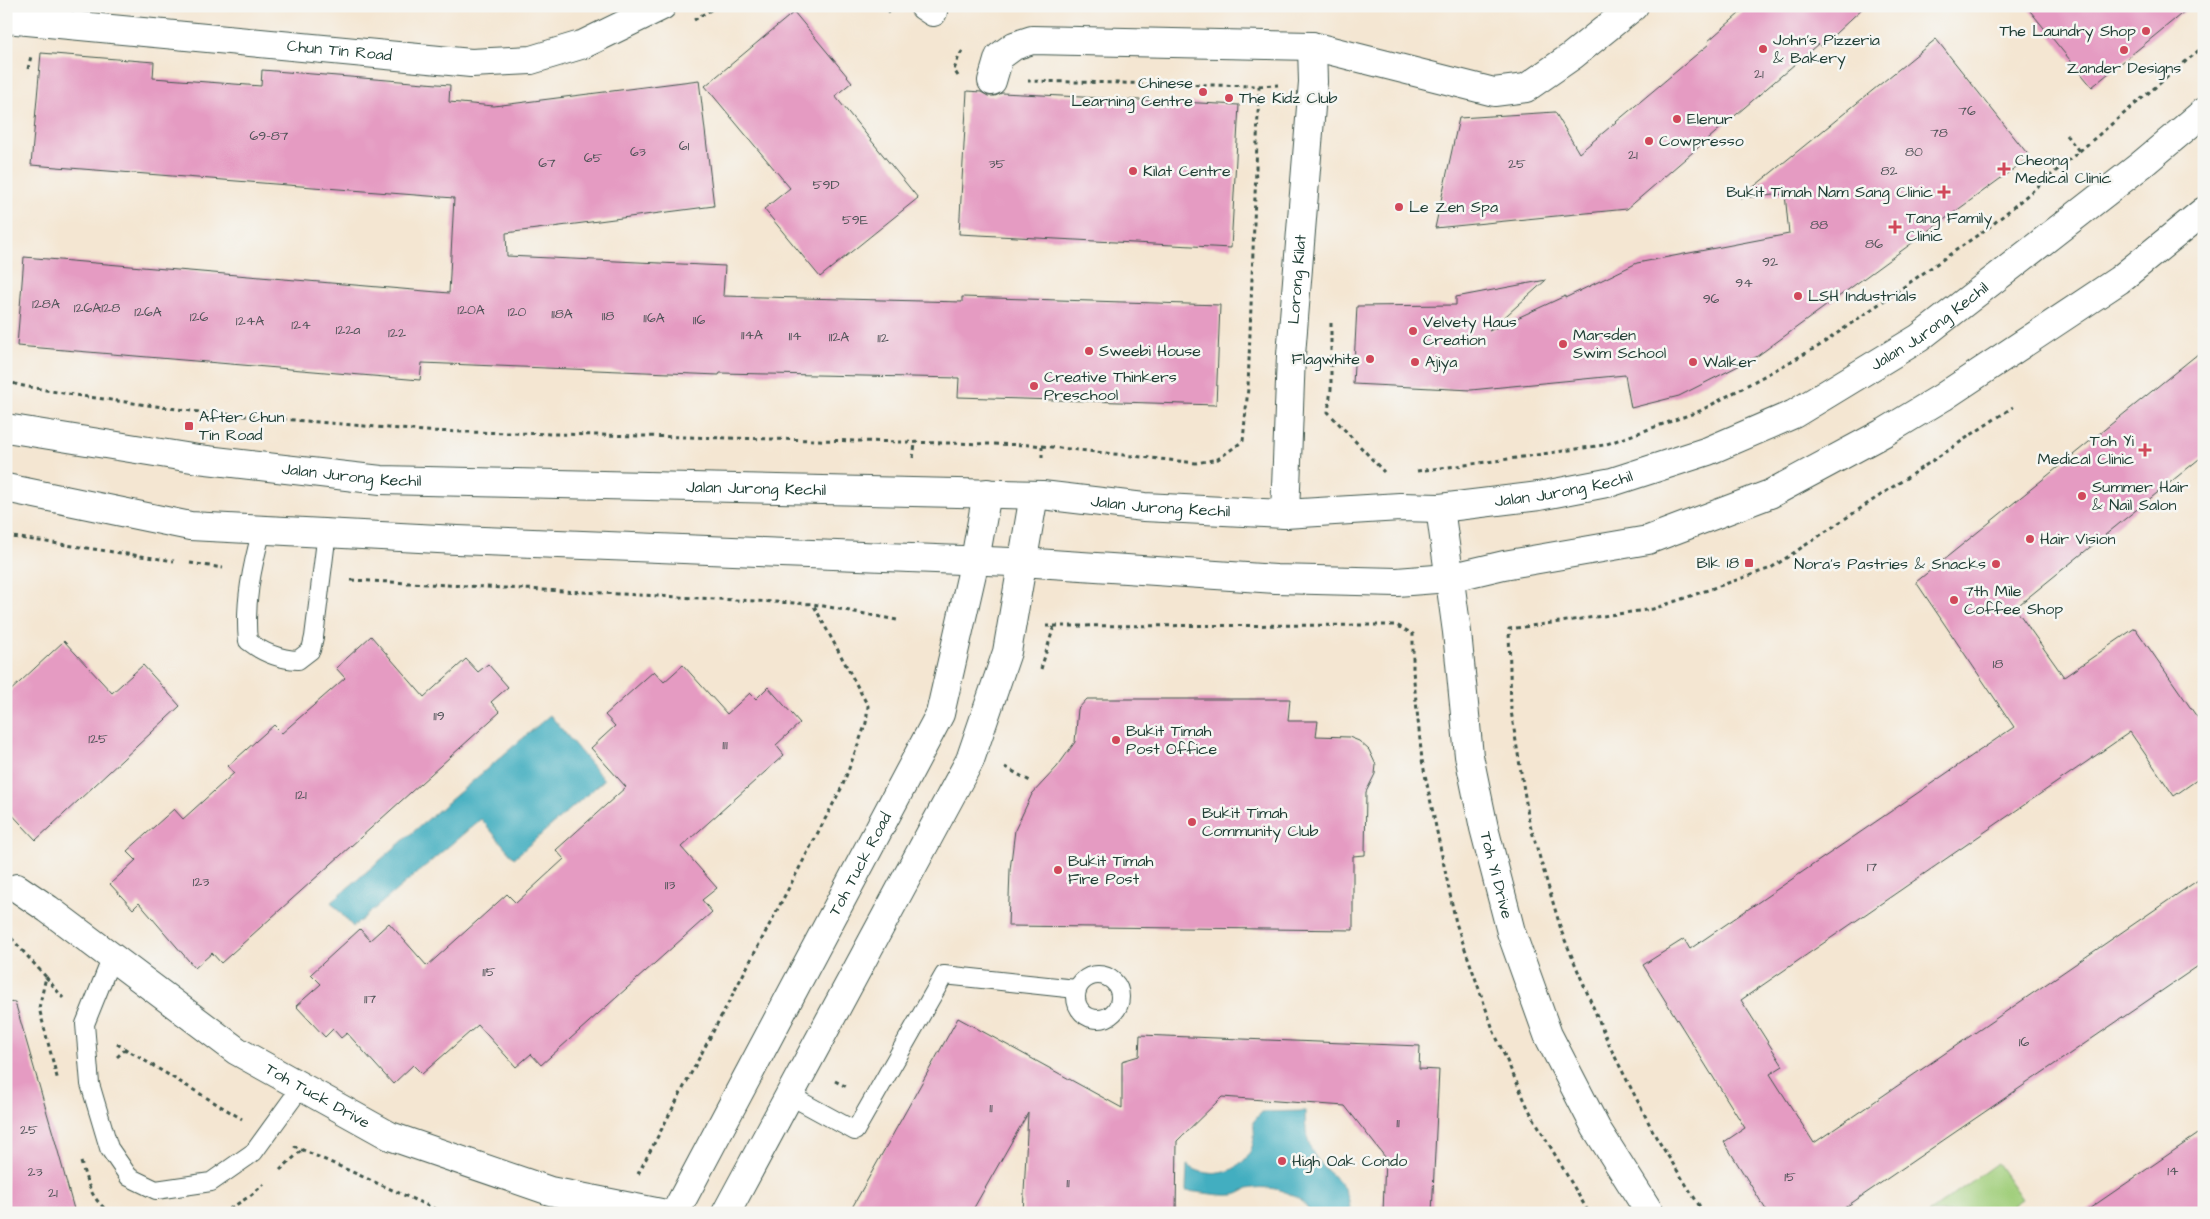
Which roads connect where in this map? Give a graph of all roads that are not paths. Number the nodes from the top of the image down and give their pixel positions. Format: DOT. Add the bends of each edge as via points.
graph roads {
  1 [pos="662,6"];
  2 [pos="1634,6"];
  3 [pos="7,25"];
  4 [pos="1312,46"];
  5 [pos="992,81"];
  6 [pos="2204,112"];
  7 [pos="2204,211"];
  8 [pos="6,428"];
  9 [pos="6,488"];
  10 [pos="987,493"];
  11 [pos="1034,495"];
  12 [pos="1440,508"];
  13 [pos="1285,514"];
  14 [pos="262,530"];
  15 [pos="327,532"];
  16 [pos="976,560"];
  17 [pos="1022,562"];
  18 [pos="1449,578"];
  19 [pos="17,888"];
  20 [pos="112,957"];
  21 [pos="1076,989"];
  22 [pos="301,1087"];
  23 [pos="789,1095"];
  24 [pos="661,1213"];
  25 [pos="675,1213"];
  26 [pos="726,1213"];
  27 [pos="1650,1213"];
  1 -- 3 [label="street, Chun Tin Road" via="584,44 531,60 470,63"];
  2 -- 4 [label="street" via="1526,88 1494,92"];
  4 -- 5 [label="street" via="1032,40 1014,46 999,57"];
  4 -- 13 [label="street, Lorong Kilat" via="1313,82 1291,355"];
  6 -- 12 [label="street, Jalan Jurong Kechil" via="1919,338 1794,414 1708,451 1612,482 1539,496"];
  7 -- 18 [label="street" via="2119,280 1943,397 1770,494 1648,540 1504,564"];
  8 -- 10 [label="street, Jalan Jurong Kechil" via="198,459 381,480"];
  9 -- 14 [label="street" via="190,526"];
  10 -- 11 [label="street, Jalan Jurong Kechil"];
  10 -- 16 [label="street, Toh Tuck Road"];
  11 -- 13 [label="street, Jalan Jurong Kechil" via="1144,507"];
  11 -- 17 [label="street"];
  12 -- 13 [label="street, Jalan Jurong Kechil" via="1400,507"];
  12 -- 18 [label="street, Toh Yi Drive"];
  14 -- 15 [label="street"];
  14 -- 15 [label="lane" via="250,572 248,641 257,649 290,660 298,660 311,650"];
  15 -- 16 [label="street"];
  16 -- 17 [label="street"];
  16 -- 25 [label="street, Toh Tuck Road" via="940,714"];
  17 -- 18 [label="street" via="1276,579 1397,582"];
  17 -- 23 [label="street" via="1007,652 970,760"];
  18 -- 27 [label="street, Toh Yi Drive" via="1469,756 1511,932 1548,1035 1596,1128"];
  19 -- 20 [label="street, Toh Tuck Drive"];
  20 -- 22 [label="street, Toh Tuck Drive" via="237,1051"];
  20 -- 22 [label="lane" via="85,1024 90,1084 109,1148 129,1177 156,1190 210,1182 254,1152"];
  21 -- 23 [label="lane" via="944,975 855,1131"];
  22 -- 24 [label="street, Toh Tuck Drive" via="390,1136 550,1191"];
  23 -- 26 [label="street"];
}
